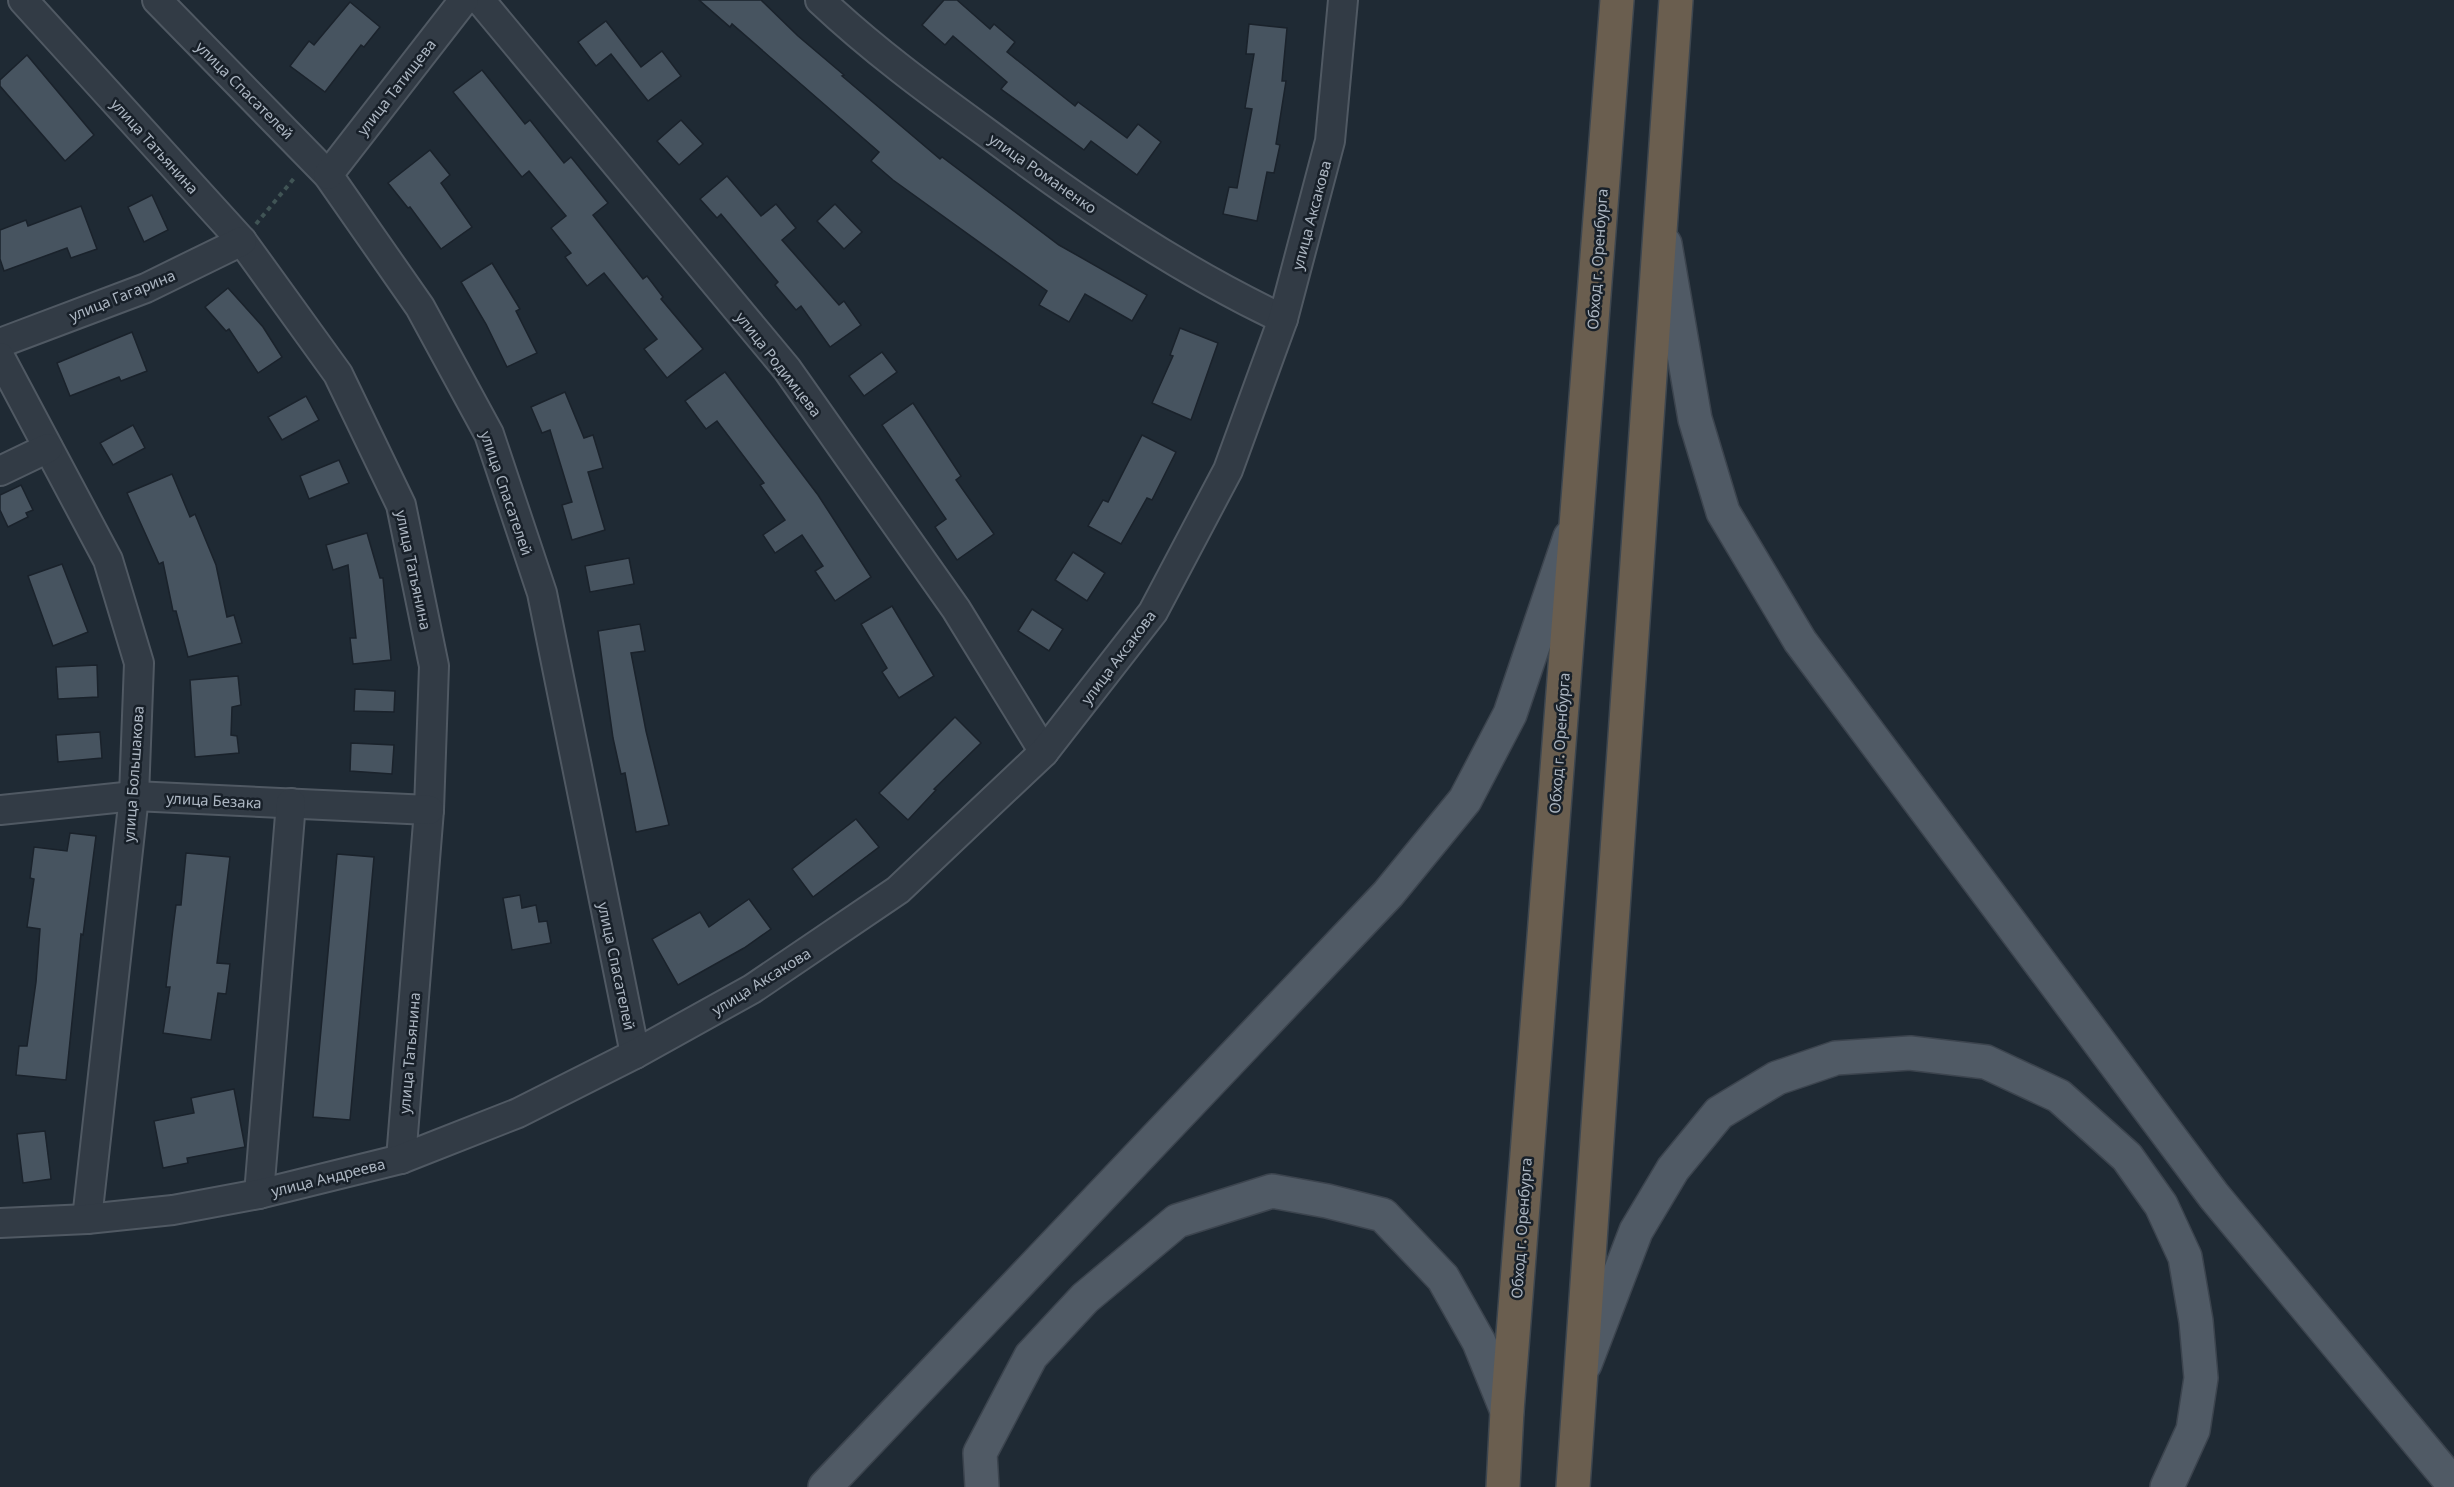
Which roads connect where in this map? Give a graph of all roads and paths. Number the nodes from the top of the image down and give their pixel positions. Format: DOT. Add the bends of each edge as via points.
graph roads {
  1 [pos="23,0"];
  2 [pos="158,0"];
  3 [pos="464,0"];
  4 [pos="480,0"];
  5 [pos="820,0"];
  6 [pos="1343,0"];
  7 [pos="1617,0"];
  8 [pos="1676,0"];
  9 [pos="320,166"];
  10 [pos="1660,216"];
  11 [pos="242,241"];
  12 [pos="1283,319"];
  13 [pos="0,343"];
  14 [pos="0,357"];
  15 [pos="48,448"];
  16 [pos="0,471"];
  17 [pos="1577,515"];
  18 [pos="1044,752"];
  19 [pos="134,796"];
  20 [pos="291,803"];
  21 [pos="0,810"];
  22 [pos="429,810"];
  23 [pos="635,1054"];
  24 [pos="401,1159"];
  25 [pos="259,1194"];
  26 [pos="87,1219"];
  27 [pos="0,1223"];
  28 [pos="1583,1368"];
  29 [pos="1507,1411"];
  30 [pos="2454,1485"];
  31 [pos="825,1487"];
  32 [pos="982,1487"];
  33 [pos="1503,1487"];
  34 [pos="1573,1487"];
  35 [pos="2167,1487"];
  1 -- 11 [label="street, улица Татьянина"];
  2 -- 9 [label="street, улица Спасателей"];
  3 -- 9 [label="street, улица Татищева"];
  4 -- 18 [label="street, улица Родимцева" via="787,369 956,609"];
  5 -- 12 [label="street, улица Романенко" via="924,87 1070,194 1197,275"];
  6 -- 12 [label="street, улица Аксакова" via="1330,141"];
  7 -- 17 [label="highway, Обход г. Оренбурга"];
  8 -- 10 [label="highway"];
  9 -- 11 [label="path"];
  9 -- 23 [label="street, улица Спасателей" via="420,307 489,434 542,593"];
  10 -- 28 [label="highway"];
  10 -- 30 [label="main road" via="1695,419 1724,513 1800,641 2214,1196"];
  11 -- 13 [label="street, улица Гагарина" via="146,288"];
  11 -- 22 [label="street, улица Татьянина" via="338,374 401,505 434,666"];
  12 -- 18 [label="street, улица Аксакова" via="1228,470 1153,612"];
  14 -- 15 [label="street, улица Большакова"];
  15 -- 16 [label="street"];
  15 -- 19 [label="street, улица Большакова" via="108,560 139,663"];
  17 -- 29 [label="highway, Обход г. Оренбурга"];
  17 -- 31 [label="main road" via="1510,714 1465,800 1388,894"];
  18 -- 23 [label="street, улица Аксакова" via="898,890 752,989"];
  19 -- 20 [label="street, улица Безака"];
  19 -- 21 [label="street, улица Безака"];
  19 -- 26 [label="street, улица Большакова"];
  20 -- 22 [label="street, улица Безака"];
  20 -- 25 [label="street"];
  22 -- 24 [label="street, улица Татьянина"];
  23 -- 24 [label="street, улица Андреева" via="518,1113"];
  24 -- 25 [label="street, улица Андреева"];
  25 -- 26 [label="street, улица Андреева" via="173,1210"];
  26 -- 27 [label="street, улица Андреева"];
  28 -- 34 [label="highway"];
  28 -- 35 [label="main road" via="1636,1231 1673,1169 1719,1113 1777,1078 1836,1058 1910,1053 1986,1062 2059,1096 2127,1157 2161,1204 2185,1257 2201,1378 2193,1430"];
  29 -- 32 [label="main road" via="1479,1342 1443,1278 1383,1215 1272,1191 1177,1221 1085,1298 1031,1356 980,1453"];
  29 -- 33 [label="highway, Обход г. Оренбурга"];
}
